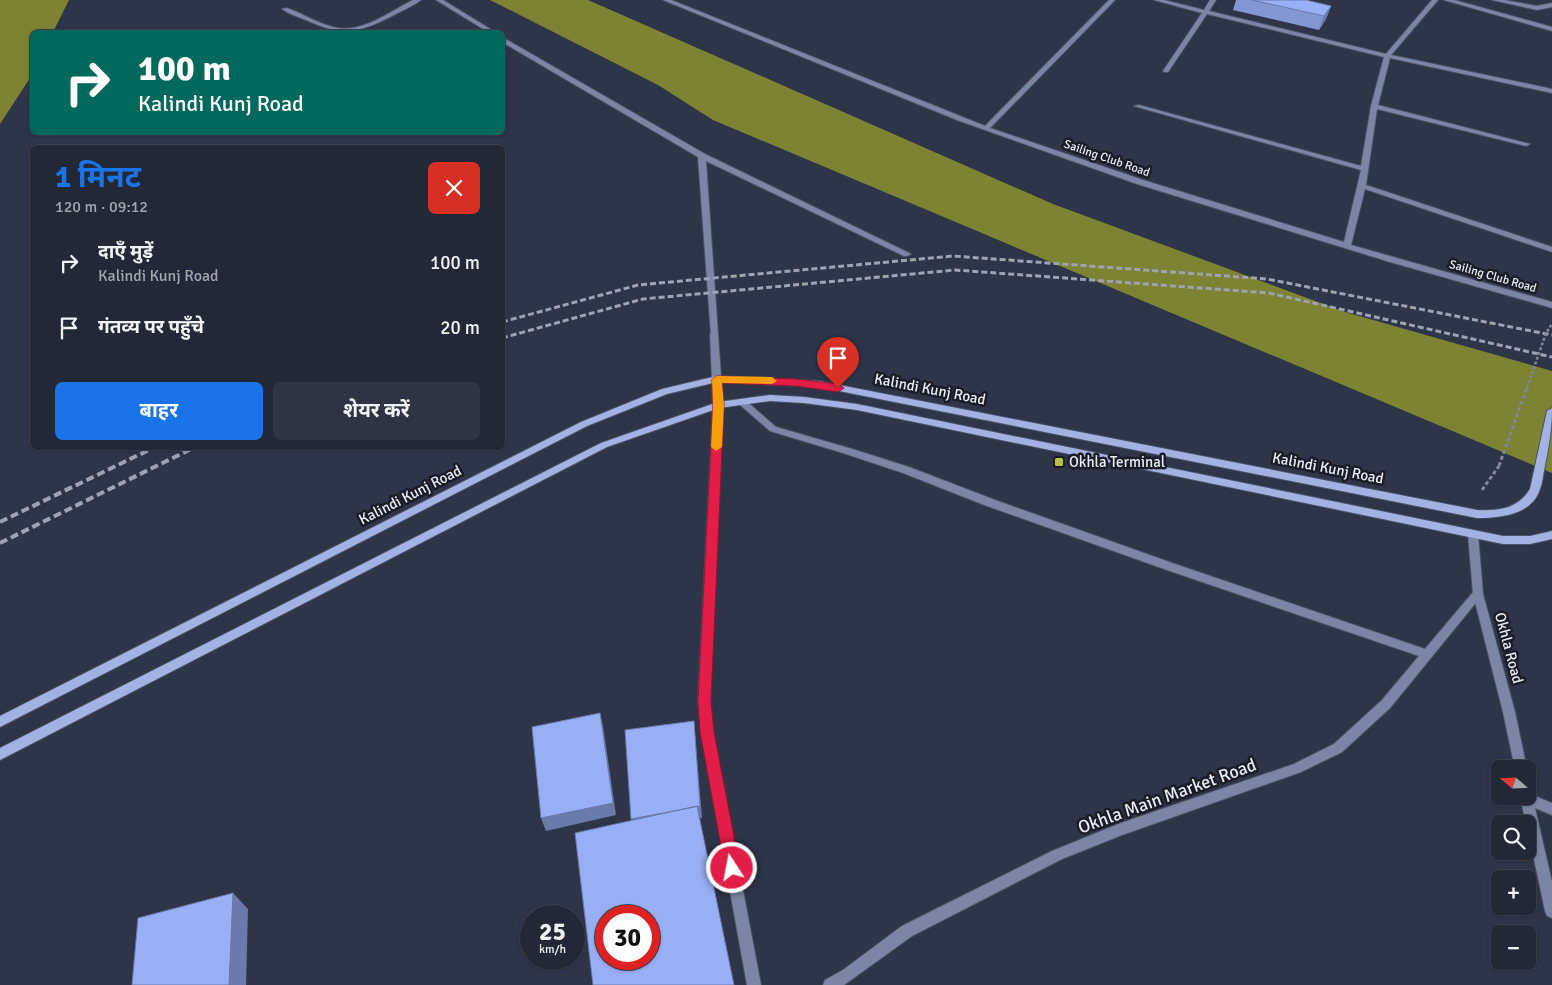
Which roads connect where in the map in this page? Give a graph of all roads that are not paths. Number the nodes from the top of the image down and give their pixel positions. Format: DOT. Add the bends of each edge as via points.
graph roads {
  1 [pos="418,0"];
  2 [pos="439,0"];
  3 [pos="666,0"];
  4 [pos="1112,0"];
  5 [pos="1157,0"];
  6 [pos="1213,0"];
  7 [pos="1435,0"];
  8 [pos="1447,0"];
  9 [pos="1495,0"];
  10 [pos="1552,5"];
  11 [pos="285,9"];
  12 [pos="1206,11"];
  13 [pos="1552,29"];
  14 [pos="489,30"];
  15 [pos="505,41"];
  16 [pos="1387,56"];
  17 [pos="1166,71"];
  18 [pos="1552,91"];
  19 [pos="1137,106"];
  20 [pos="1374,106"];
  21 [pos="986,128"];
  22 [pos="1526,144"];
  23 [pos="702,156"];
  24 [pos="1364,169"];
  25 [pos="1362,186"];
  26 [pos="1347,246"];
  27 [pos="1552,250"];
  28 [pos="907,254"];
  29 [pos="1552,305"];
  30 [pos="717,379"];
  31 [pos="742,402"];
  32 [pos="718,405"];
  33 [pos="1552,411"];
  34 [pos="1473,534"];
  35 [pos="1552,535"];
  36 [pos="1478,594"];
  37 [pos="1427,654"];
  38 [pos="0,722"];
  39 [pos="0,754"];
  40 [pos="1519,760"];
  41 [pos="1536,801"];
  42 [pos="1529,805"];
  43 [pos="1552,809"];
  44 [pos="1552,911"];
  45 [pos="754,985"];
  46 [pos="830,985"];
  1 -- 11 [label="street" via="351,30 337,29"];
  2 -- 14 [label="street"];
  3 -- 21 [label="street, Sailing Club Road"];
  4 -- 21 [label="street"];
  5 -- 12 [label="street"];
  6 -- 12 [label="street"];
  7 -- 16 [label="street"];
  8 -- 13 [label="street"];
  9 -- 10 [label="street" via="1536,8"];
  12 -- 16 [label="street"];
  12 -- 17 [label="street"];
  15 -- 23 [label="street"];
  16 -- 18 [label="street"];
  16 -- 20 [label="street"];
  19 -- 24 [label="street"];
  20 -- 22 [label="street"];
  20 -- 24 [label="street"];
  21 -- 26 [label="street, Sailing Club Road" via="1140,182"];
  23 -- 28 [label="street"];
  23 -- 30 [label="street"];
  24 -- 25 [label="street"];
  25 -- 26 [label="street"];
  25 -- 27 [label="street"];
  26 -- 29 [label="street, Sailing Club Road"];
  30 -- 32 [label="street"];
  30 -- 33 [label="main road, Kalindi Kunj Road" via="819,384 1491,515 1516,510 1531,498"];
  30 -- 38 [label="main road, Kalindi Kunj Road" via="665,391 584,424"];
  31 -- 32 [label="main road, Kalindi Kunj Road"];
  31 -- 34 [label="main road, Kalindi Kunj Road" via="770,398 857,407"];
  31 -- 37 [label="street" via="773,429 898,467 1162,564"];
  32 -- 39 [label="main road, Kalindi Kunj Road" via="604,445"];
  32 -- 45 [label="street" via="704,701"];
  34 -- 35 [label="main road, Kalindi Kunj Road" via="1503,540 1530,540"];
  34 -- 36 [label="street, Okhla Road"];
  36 -- 37 [label="street, Okhla Main Market Road"];
  36 -- 40 [label="street, Okhla Road"];
  37 -- 46 [label="street, Okhla Main Market Road" via="1386,704 1338,748 1297,768 1057,855 907,931"];
  41 -- 43 [label="street"];
  42 -- 44 [label="street"];
}
